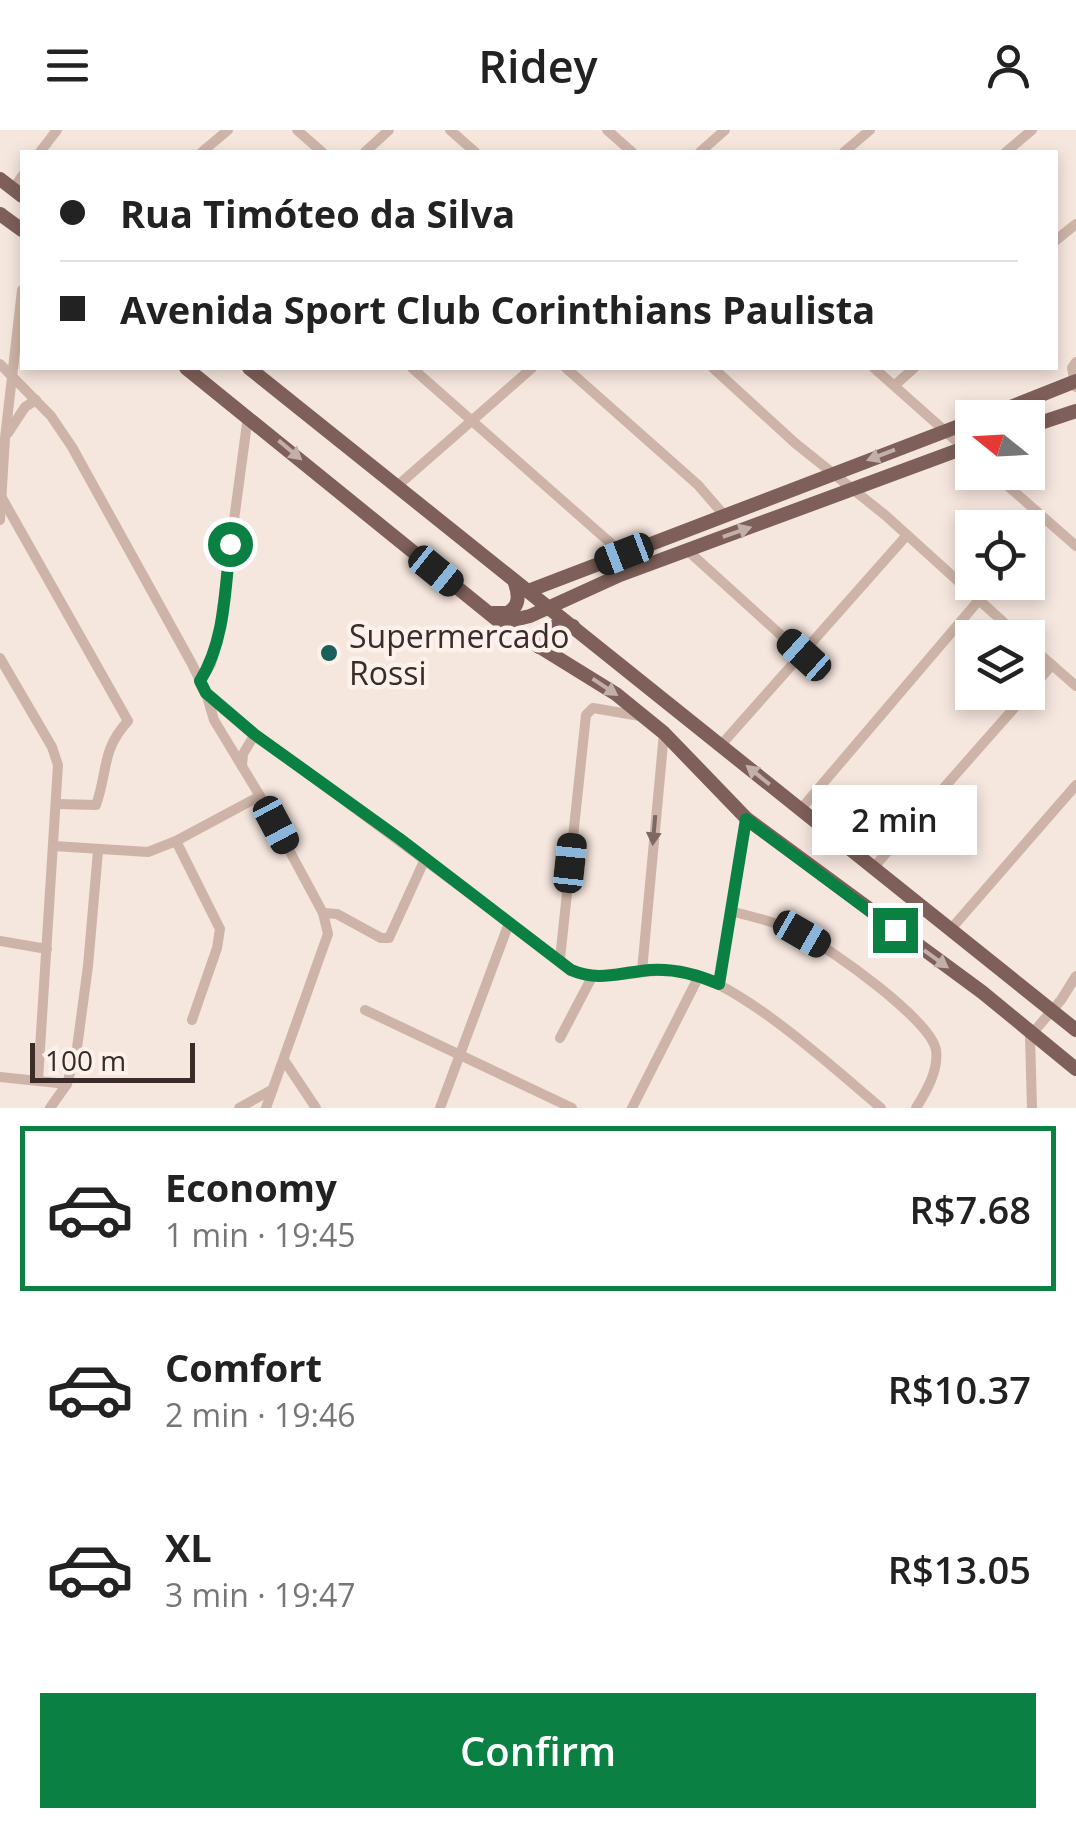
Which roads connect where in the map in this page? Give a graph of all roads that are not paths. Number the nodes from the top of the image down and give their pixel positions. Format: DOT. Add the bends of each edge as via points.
graph roads {
  1 [pos="57,130"];
  2 [pos="228,130"];
  3 [pos="297,130"];
  4 [pos="390,130"];
  5 [pos="450,130"];
  6 [pos="607,130"];
  7 [pos="725,130"];
  8 [pos="870,130"];
  9 [pos="1032,130"];
  10 [pos="42,150"];
  11 [pos="204,150"];
  12 [pos="320,150"];
  13 [pos="367,150"];
  14 [pos="472,150"];
  15 [pos="630,150"];
  16 [pos="702,150"];
  17 [pos="846,150"];
  18 [pos="1008,150"];
  19 [pos="0,179"];
  20 [pos="19,187"];
  21 [pos="20,309"];
  22 [pos="1076,362"];
  23 [pos="0,364"];
  24 [pos="189,370"];
  25 [pos="251,370"];
  26 [pos="414,370"];
  27 [pos="530,370"];
  28 [pos="568,370"];
  29 [pos="714,370"];
  30 [pos="876,370"];
  31 [pos="912,370"];
  32 [pos="13,374"];
  33 [pos="1075,384"];
  34 [pos="894,385"];
  35 [pos="36,400"];
  36 [pos="1032,400"];
  37 [pos="1076,410"];
  38 [pos="248,416"];
  39 [pos="473,421"];
  40 [pos="1045,421"];
  41 [pos="955,428"];
  42 [pos="944,432"];
  43 [pos="5,438"];
  44 [pos="955,439"];
  45 [pos="2,452"];
  46 [pos="955,454"];
  47 [pos="834,474"];
  48 [pos="396,487"];
  49 [pos="856,490"];
  50 [pos="1012,490"];
  51 [pos="2,498"];
  52 [pos="724,515"];
  53 [pos="0,520"];
  54 [pos="907,535"];
  55 [pos="1076,546"];
  56 [pos="687,550"];
  57 [pos="624,554"];
  58 [pos="955,579"];
  59 [pos="522,587"];
  60 [pos="978,600"];
  61 [pos="548,607"];
  62 [pos="488,612"];
  63 [pos="1000,620"];
  64 [pos="500,623"];
  65 [pos="574,626"];
  66 [pos="539,647"];
  67 [pos="804,655"];
  68 [pos="0,658"];
  69 [pos="1045,659"];
  70 [pos="1052,665"];
  71 [pos="200,681"];
  72 [pos="1076,686"];
  73 [pos="206,693"];
  74 [pos="644,716"];
  75 [pos="664,733"];
  76 [pos="254,734"];
  77 [pos="721,745"];
  78 [pos="242,767"];
  79 [pos="1076,786"];
  80 [pos="260,796"];
  81 [pos="58,804"];
  82 [pos="801,810"];
  83 [pos="746,819"];
  84 [pos="176,841"];
  85 [pos="54,846"];
  86 [pos="98,851"];
  87 [pos="425,859"];
  88 [pos="874,868"];
  89 [pos="730,911"];
  90 [pos="323,913"];
  91 [pos="509,923"];
  92 [pos="951,929"];
  93 [pos="0,941"];
  94 [pos="47,948"];
  95 [pos="560,959"];
  96 [pos="642,970"];
  97 [pos="699,976"];
  98 [pos="1076,976"];
  99 [pos="592,977"];
  100 [pos="719,984"];
  101 [pos="365,1010"];
  102 [pos="1052,1012"];
  103 [pos="192,1020"];
  104 [pos="1076,1030"];
  105 [pos="1032,1032"];
  106 [pos="560,1038"];
  107 [pos="457,1055"];
  108 [pos="284,1060"];
  109 [pos="1076,1069"];
  110 [pos="0,1077"];
  111 [pos="38,1080"];
  112 [pos="66,1084"];
  113 [pos="273,1089"];
  114 [pos="50,1108"];
  115 [pos="239,1108"];
  116 [pos="266,1108"];
  117 [pos="316,1108"];
  118 [pos="440,1108"];
  119 [pos="572,1108"];
  120 [pos="632,1108"];
  121 [pos="882,1108"];
  122 [pos="916,1108"];
  123 [pos="1032,1108"];
  1 -- 10 [label="street"];
  2 -- 11 [label="street"];
  3 -- 12 [label="street"];
  4 -- 13 [label="street"];
  5 -- 14 [label="street"];
  6 -- 15 [label="street"];
  7 -- 16 [label="street"];
  8 -- 17 [label="street"];
  9 -- 18 [label="street"];
  19 -- 20 [label="main road"];
  21 -- 32 [label="street"];
  22 -- 33 [label="street"];
  23 -- 32 [label="street"];
  24 -- 38 [label="main road"];
  25 -- 48 [label="main road"];
  26 -- 39 [label="street"];
  27 -- 39 [label="street"];
  28 -- 52 [label="street"];
  29 -- 47 [label="street"];
  30 -- 34 [label="street"];
  31 -- 34 [label="street"];
  32 -- 35 [label="street"];
  32 -- 43 [label="street"];
  33 -- 36 [label="main road"];
  34 -- 42 [label="street"];
  35 -- 43 [label="street"];
  35 -- 71 [label="street" via="72,447"];
  37 -- 40 [label="main road"];
  38 -- 62 [label="main road, one-way"];
  38 -- 71 [label="street" via="218,640"];
  39 -- 48 [label="street"];
  39 -- 57 [label="street"];
  41 -- 42 [label="main road"];
  42 -- 44 [label="street"];
  42 -- 47 [label="main road, one-way"];
  43 -- 45 [label="street"];
  45 -- 51 [label="street"];
  46 -- 49 [label="main road"];
  47 -- 49 [label="street"];
  47 -- 52 [label="main road"];
  48 -- 59 [label="main road"];
  49 -- 54 [label="street"];
  56 -- 49 [label="main road, one-way"];
  50 -- 55 [label="street"];
  51 -- 53 [label="street"];
  51 -- 81 [label="street" via="128,721 106,753 96,805"];
  52 -- 57 [label="main road"];
  54 -- 58 [label="street"];
  54 -- 67 [label="street"];
  56 -- 61 [label="main road"];
  56 -- 67 [label="street"];
  57 -- 59 [label="main road"];
  59 -- 61 [label="main road"];
  59 -- 62 [label="main road" via="512,611"];
  60 -- 63 [label="street"];
  60 -- 82 [label="street"];
  61 -- 64 [label="main road"];
  61 -- 65 [label="main road"];
  62 -- 64 [label="main road"];
  64 -- 66 [label="main road"];
  65 -- 66 [label="main road" via="554,626"];
  65 -- 77 [label="main road"];
  66 -- 74 [label="main road, one-way"];
  67 -- 77 [label="street"];
  68 -- 81 [label="street" via="56,756"];
  69 -- 70 [label="street"];
  70 -- 72 [label="street"];
  70 -- 88 [label="street"];
  71 -- 73 [label="street"];
  73 -- 76 [label="street"];
  73 -- 78 [label="street"];
  74 -- 75 [label="main road"];
  74 -- 95 [label="street" via="593,708 586,715"];
  75 -- 83 [label="main road"];
  75 -- 96 [label="street, one-way"];
  76 -- 78 [label="street"];
  76 -- 87 [label="street"];
  82 -- 77 [label="main road, one-way"];
  78 -- 80 [label="street"];
  79 -- 92 [label="street"];
  80 -- 84 [label="street"];
  80 -- 90 [label="street"];
  81 -- 85 [label="street"];
  82 -- 88 [label="main road"];
  83 -- 89 [label="street"];
  83 -- 105 [label="main road, one-way"];
  84 -- 86 [label="street" via="148,852"];
  84 -- 103 [label="street" via="220,929"];
  85 -- 86 [label="street"];
  85 -- 94 [label="street"];
  86 -- 112 [label="street" via="82,1022"];
  87 -- 90 [label="street" via="389,938"];
  87 -- 91 [label="street"];
  88 -- 92 [label="main road"];
  89 -- 100 [label="street"];
  89 -- 122 [label="street" via="822,946 918,1022 936,1052"];
  90 -- 108 [label="street" via="328,934"];
  91 -- 95 [label="street"];
  91 -- 107 [label="street"];
  92 -- 102 [label="main road"];
  93 -- 94 [label="street"];
  94 -- 111 [label="street"];
  95 -- 99 [label="street"];
  96 -- 97 [label="street"];
  96 -- 99 [label="street"];
  97 -- 100 [label="street"];
  97 -- 120 [label="street"];
  98 -- 102 [label="street"];
  99 -- 106 [label="street"];
  100 -- 121 [label="street"];
  101 -- 107 [label="street"];
  102 -- 104 [label="main road"];
  102 -- 105 [label="street"];
  105 -- 109 [label="main road"];
  105 -- 123 [label="street"];
  107 -- 118 [label="street"];
  107 -- 119 [label="street"];
  108 -- 113 [label="street"];
  108 -- 117 [label="street"];
  110 -- 111 [label="street"];
  111 -- 112 [label="street"];
  112 -- 114 [label="street"];
  113 -- 115 [label="street"];
  113 -- 116 [label="street"];
}
